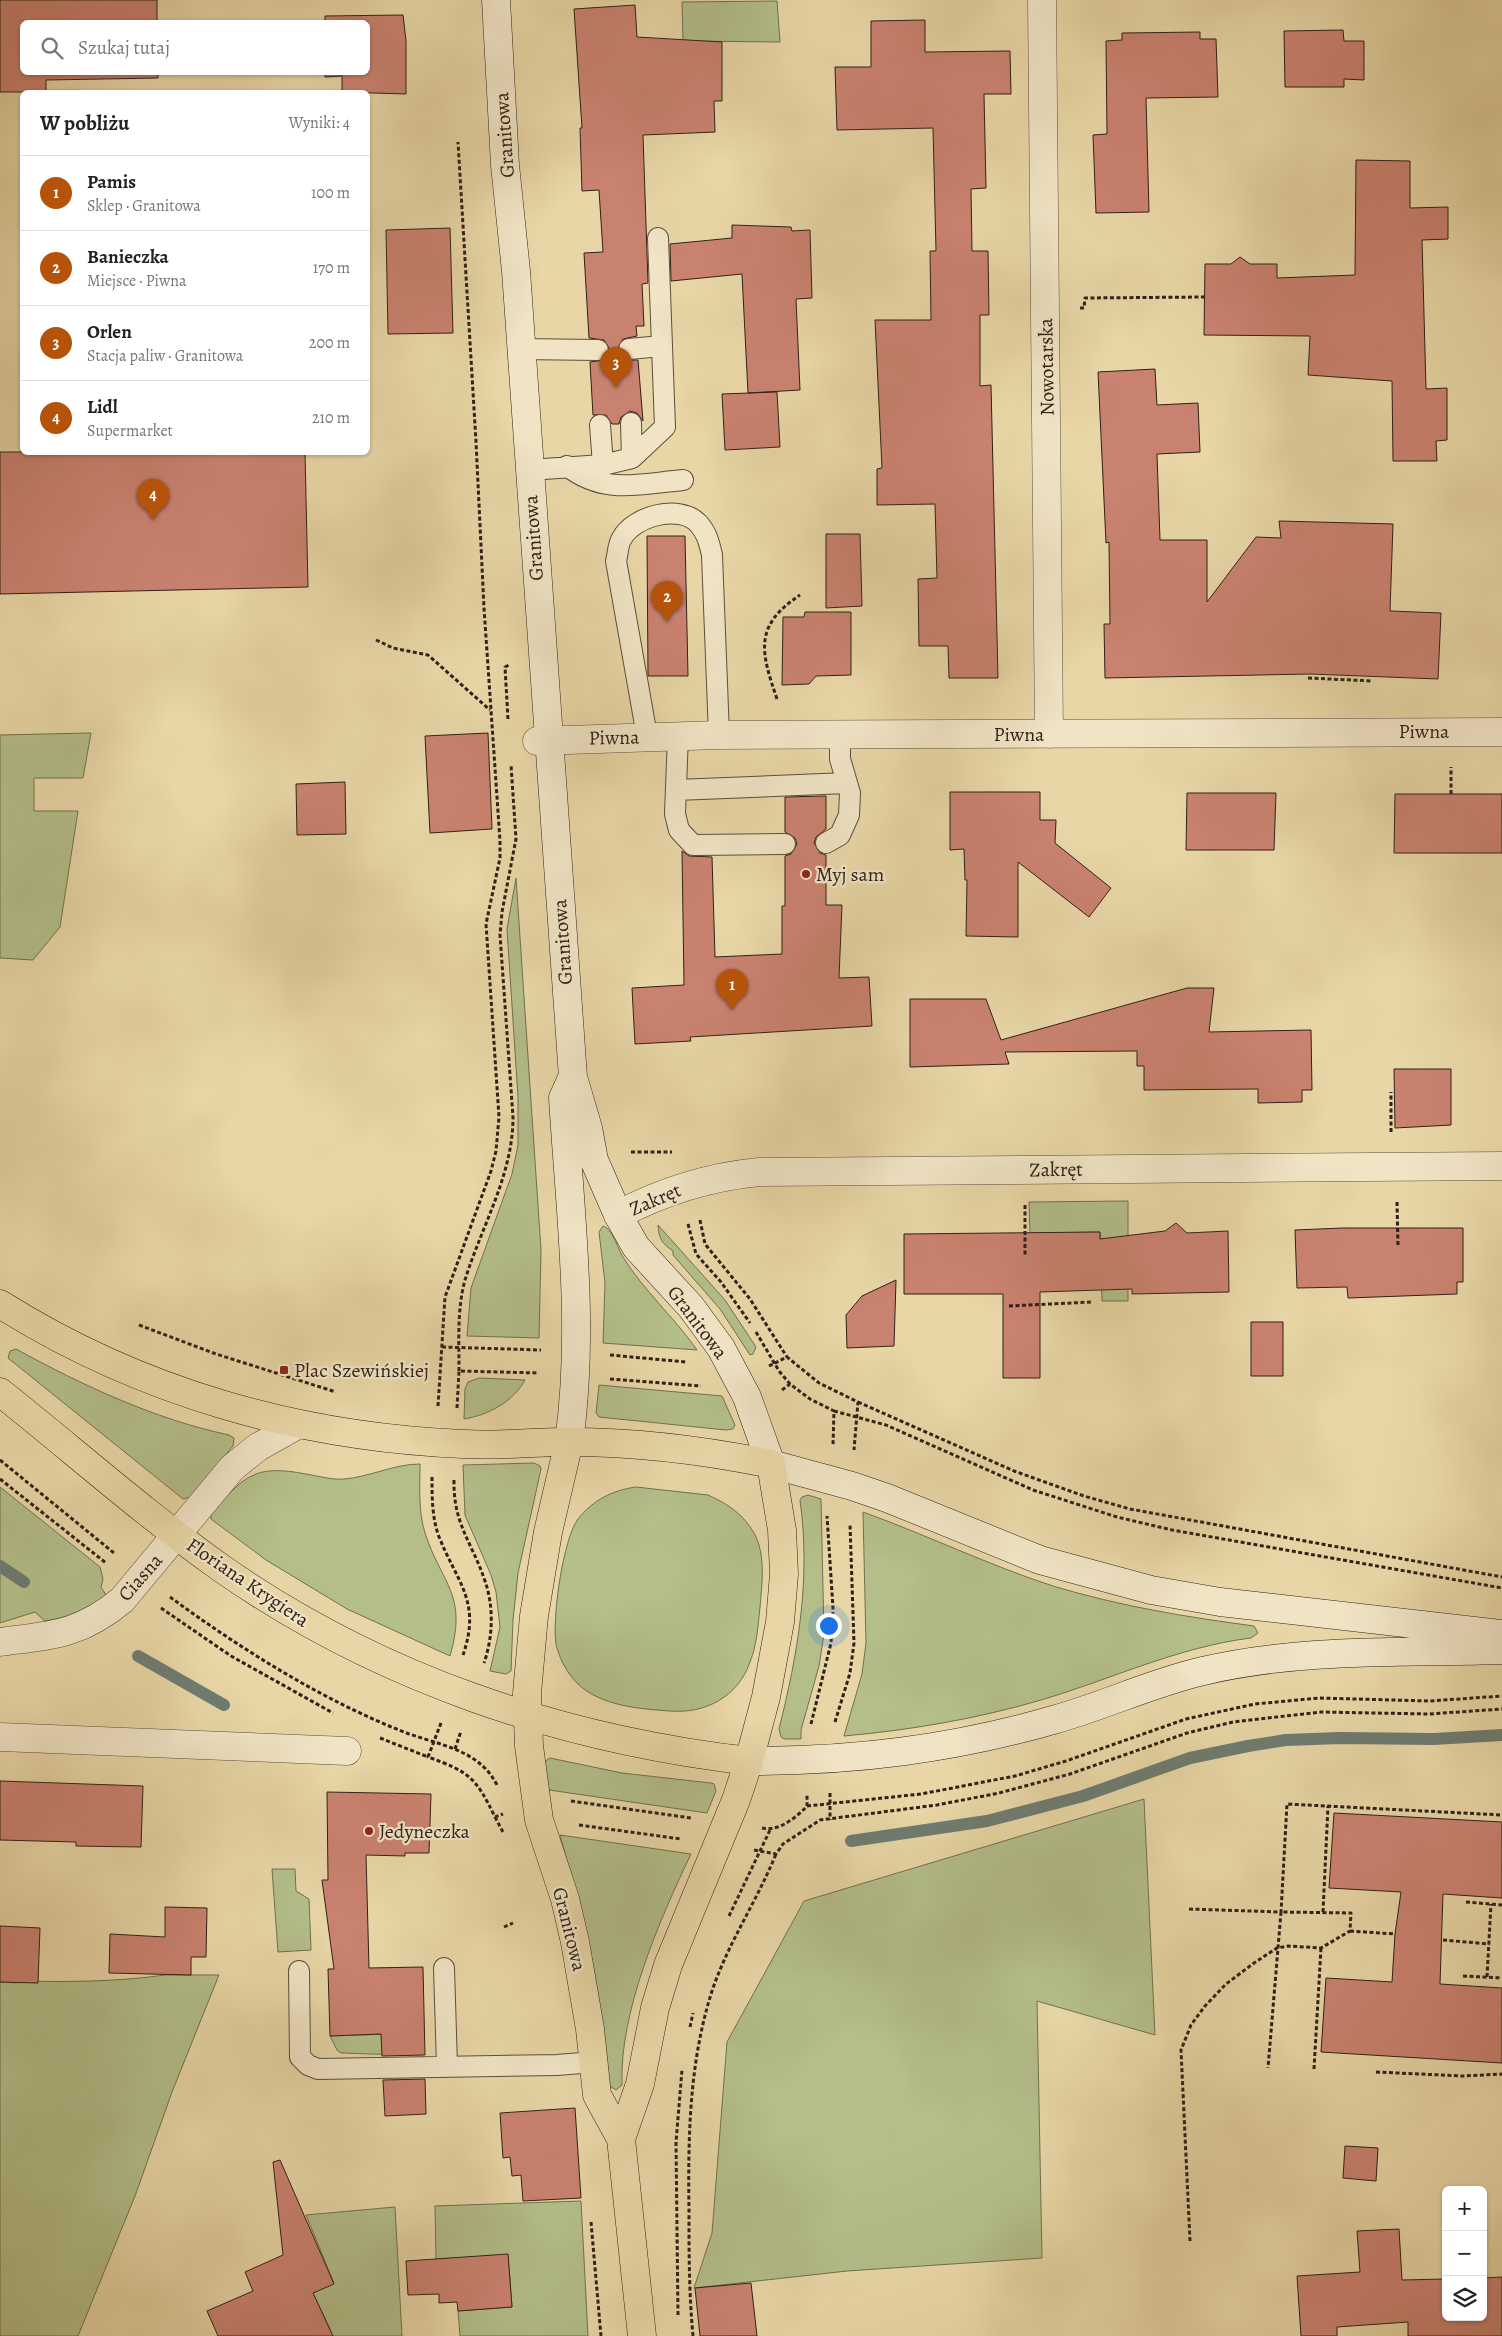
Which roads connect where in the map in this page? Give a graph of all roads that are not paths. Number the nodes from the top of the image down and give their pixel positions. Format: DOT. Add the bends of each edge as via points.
graph roads {
  1 [pos="496,0"];
  2 [pos="1042,0"];
  3 [pos="658,238"];
  4 [pos="662,346"];
  5 [pos="520,349"];
  6 [pos="629,349"];
  7 [pos="596,354"];
  8 [pos="631,423"];
  9 [pos="600,425"];
  10 [pos="632,458"];
  11 [pos="603,465"];
  12 [pos="567,466"];
  13 [pos="528,470"];
  14 [pos="683,480"];
  15 [pos="1502,732"];
  16 [pos="840,734"];
  17 [pos="1049,734"];
  18 [pos="678,735"];
  19 [pos="719,735"];
  20 [pos="647,736"];
  21 [pos="542,740"];
  22 [pos="847,783"];
  23 [pos="676,790"];
  24 [pos="826,843"];
  25 [pos="785,844"];
  26 [pos="573,1077"];
  27 [pos="1502,1166"];
  28 [pos="618,1215"];
  29 [pos="0,1304"];
  30 [pos="0,1392"];
  31 [pos="297,1425"];
  32 [pos="569,1442"];
  33 [pos="771,1464"];
  34 [pos="176,1534"];
  35 [pos="1502,1634"];
  36 [pos="0,1642"];
  37 [pos="1502,1650"];
  38 [pos="528,1717"];
  39 [pos="0,1737"];
  40 [pos="348,1751"];
  41 [pos="749,1761"];
  42 [pos="444,1968"];
  43 [pos="299,1972"];
  44 [pos="594,2062"];
  45 [pos="446,2066"];
  46 [pos="621,2139"];
  47 [pos="642,2336"];
  1 -- 5 [label="street, Granitowa"];
  2 -- 17 [label="street, Nowotarska"];
  3 -- 4 [label="lane"];
  4 -- 6 [label="lane"];
  4 -- 10 [label="lane" via="665,427"];
  5 -- 7 [label="lane"];
  5 -- 13 [label="street, Granitowa"];
  8 -- 10 [label="lane"];
  9 -- 11 [label="lane"];
  10 -- 11 [label="lane"];
  11 -- 12 [label="lane"];
  12 -- 13 [label="lane"];
  12 -- 14 [label="lane" via="585,480 615,486"];
  13 -- 21 [label="street, Granitowa" via="540,639"];
  15 -- 17 [label="street, Piwna"];
  16 -- 17 [label="street, Piwna"];
  16 -- 19 [label="street, Piwna"];
  16 -- 22 [label="lane" via="840,759"];
  18 -- 19 [label="street, Piwna"];
  18 -- 20 [label="street, Piwna"];
  18 -- 23 [label="lane"];
  19 -- 20 [label="lane" via="712,555 708,536 696,522 677,514 637,521 621,538 616,561"];
  20 -- 21 [label="street, Piwna"];
  21 -- 26 [label="street, Granitowa"];
  22 -- 23 [label="lane"];
  22 -- 24 [label="lane" via="849,815 840,836"];
  23 -- 25 [label="lane" via="675,814 679,830 693,845"];
  26 -- 28 [label="street, Granitowa" via="594,1160"];
  26 -- 32 [label="street, Granitowa" via="563,1098 575,1277 575,1376"];
  27 -- 28 [label="street, Zakręt" via="780,1171 732,1175 682,1187"];
  28 -- 33 [label="street, Granitowa" via="642,1254 705,1325 743,1389"];
  29 -- 31 [label="main road" via="57,1338 153,1382 207,1401"];
  30 -- 34 [label="main road, Floriana Krygiera"];
  31 -- 32 [label="main road" via="372,1437 456,1444"];
  31 -- 34 [label="street, Ciasna" via="258,1447 232,1468"];
  32 -- 33 [label="main road" via="678,1448"];
  32 -- 38 [label="main road, Granitowa" via="542,1560 531,1643"];
  33 -- 35 [label="street" via="887,1498 1040,1560 1151,1590 1220,1602"];
  33 -- 41 [label="main road, Granitowa" via="782,1530 783,1590 772,1666"];
  34 -- 36 [label="street, Ciasna" via="109,1612 80,1628"];
  34 -- 38 [label="main road, Floriana Krygiera" via="241,1581 319,1629 390,1665"];
  37 -- 41 [label="street" via="1310,1655 1263,1660 1178,1677 1056,1719 982,1738 895,1754 808,1761"];
  38 -- 41 [label="main road, Floriana Krygiera" via="639,1744"];
  38 -- 44 [label="main road, Granitowa" via="535,1796 575,1942"];
  39 -- 40 [label="street"];
  41 -- 46 [label="main road, Granitowa" via="668,1965 655,2008 640,2084"];
  42 -- 45 [label="lane"];
  43 -- 45 [label="lane" via="298,2045 300,2057 308,2065 318,2069"];
  44 -- 45 [label="lane" via="557,2066"];
  44 -- 46 [label="main road, Granitowa" via="597,2095"];
  46 -- 47 [label="main road, Granitowa"];
}
